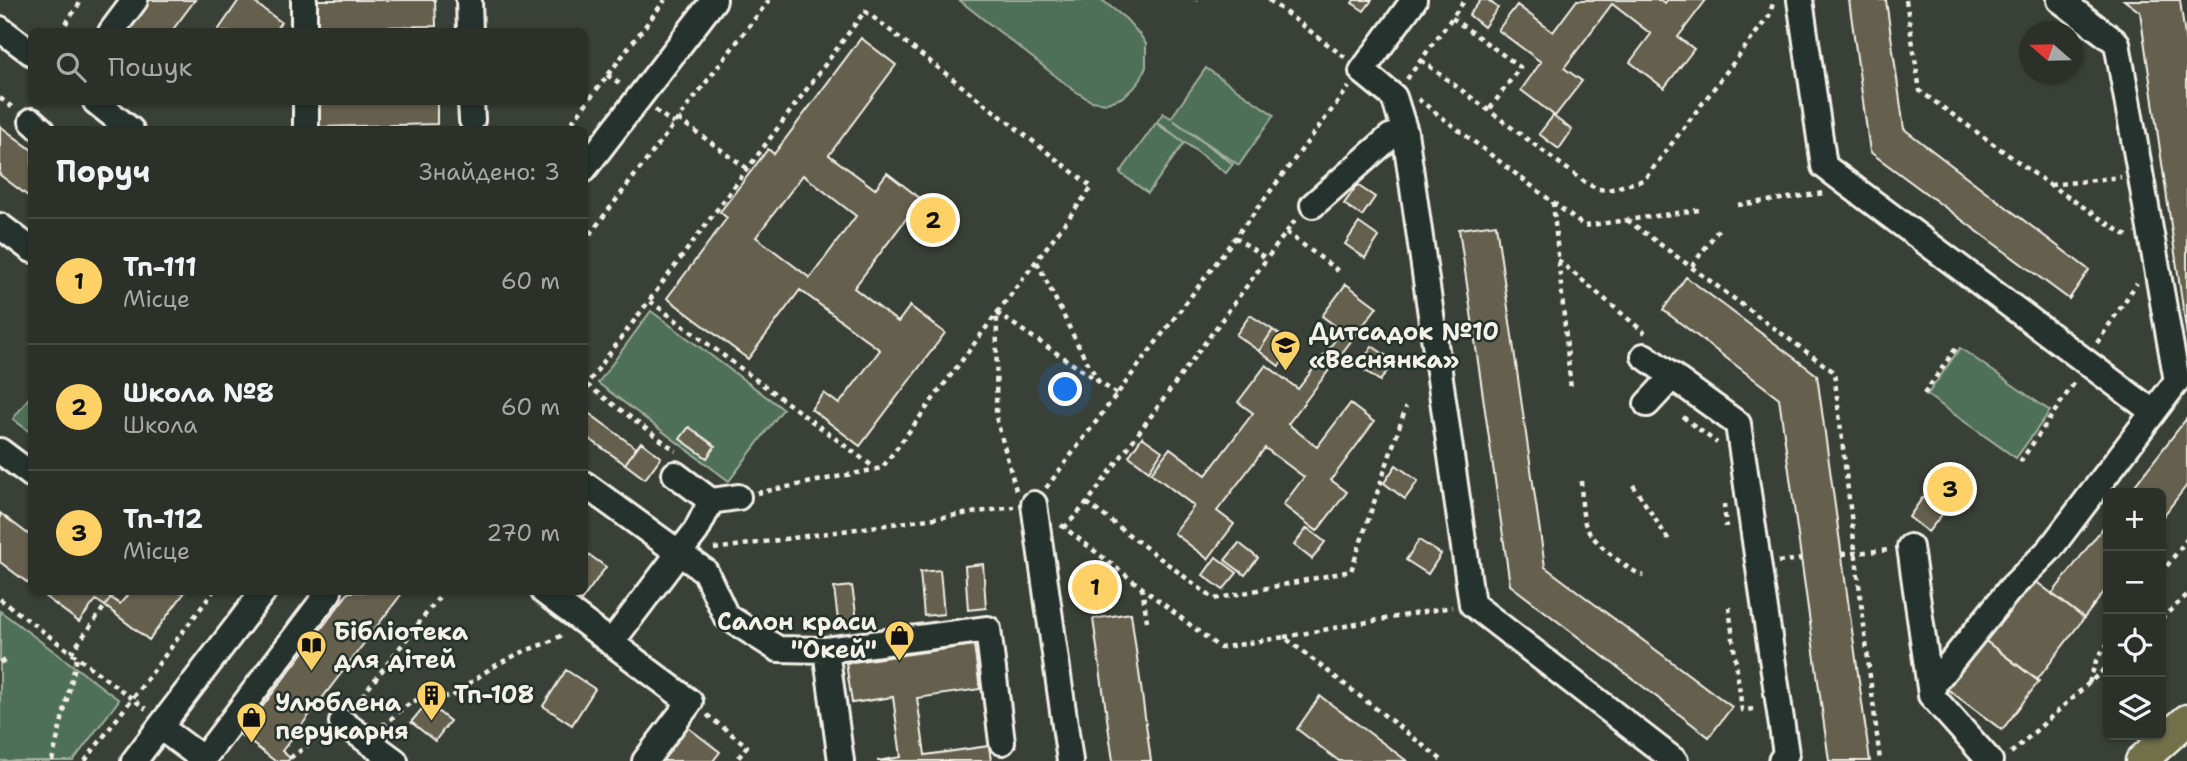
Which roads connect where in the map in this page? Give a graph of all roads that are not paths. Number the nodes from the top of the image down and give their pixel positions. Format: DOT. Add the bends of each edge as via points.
graph roads {
  1 [pos="135,0"];
  2 [pos="304,0"];
  3 [pos="470,0"];
  4 [pos="714,0"];
  5 [pos="1414,0"];
  6 [pos="1800,0"];
  7 [pos="2060,0"];
  8 [pos="114,28"];
  9 [pos="304,28"];
  10 [pos="470,28"];
  11 [pos="0,29"];
  12 [pos="28,49"];
  13 [pos="100,105"];
  14 [pos="306,105"];
  15 [pos="126,126"];
  16 [pos="306,126"];
  17 [pos="1405,132"];
  18 [pos="588,164"];
  19 [pos="1313,205"];
  20 [pos="0,226"];
  21 [pos="28,247"];
  22 [pos="1644,356"];
  23 [pos="1673,376"];
  24 [pos="1647,404"];
  25 [pos="2153,412"];
  26 [pos="0,451"];
  27 [pos="679,465"];
  28 [pos="28,472"];
  29 [pos="588,487"];
  30 [pos="737,496"];
  31 [pos="711,501"];
  32 [pos="1034,504"];
  33 [pos="1910,547"];
  34 [pos="679,554"];
  35 [pos="261,595"];
  36 [pos="327,595"];
  37 [pos="548,595"];
  38 [pos="826,650"];
  39 [pos="617,656"];
  40 [pos="1930,695"];
  41 [pos="2187,720"];
  42 [pos="342,722"];
  43 [pos="161,725"];
  44 [pos="1002,742"];
  45 [pos="209,758"];
  46 [pos="134,761"];
  47 [pos="396,761"];
  48 [pos="645,761"];
  49 [pos="841,761"];
  50 [pos="1070,761"];
  51 [pos="1675,761"];
  52 [pos="1781,761"];
  53 [pos="1990,761"];
  54 [pos="2141,761"];
  1 -- 8 [label="street"];
  2 -- 9 [label="street"];
  3 -- 10 [label="street"];
  4 -- 18 [label="street"];
  5 -- 17 [label="street" via="1362,71 1398,91"];
  6 -- 25 [label="street" via="1824,166"];
  7 -- 25 [label="street" via="2117,43 2177,381"];
  11 -- 12 [label="street"];
  13 -- 15 [label="street"];
  14 -- 16 [label="street"];
  17 -- 19 [label="street" via="1390,136"];
  17 -- 51 [label="street" via="1472,604"];
  20 -- 21 [label="street"];
  22 -- 23 [label="street"];
  23 -- 24 [label="street"];
  23 -- 52 [label="street" via="1738,424 1786,754"];
  25 -- 40 [label="street" via="2050,549 2010,589 1935,682"];
  26 -- 28 [label="street"];
  27 -- 31 [label="street"];
  29 -- 34 [label="street"];
  30 -- 31 [label="street"];
  31 -- 34 [label="street"];
  32 -- 50 [label="street"];
  33 -- 40 [label="street"];
  34 -- 38 [label="street" via="705,571 726,616 778,649"];
  34 -- 39 [label="street"];
  35 -- 43 [label="street"];
  36 -- 45 [label="street"];
  37 -- 39 [label="street" via="588,625"];
  38 -- 44 [label="street" via="988,629"];
  38 -- 49 [label="street"];
  39 -- 48 [label="street" via="690,702"];
  40 -- 53 [label="street"];
  41 -- 54 [label="main road"];
  42 -- 47 [label="street"];
  43 -- 45 [label="street"];
  43 -- 46 [label="street"];
}
